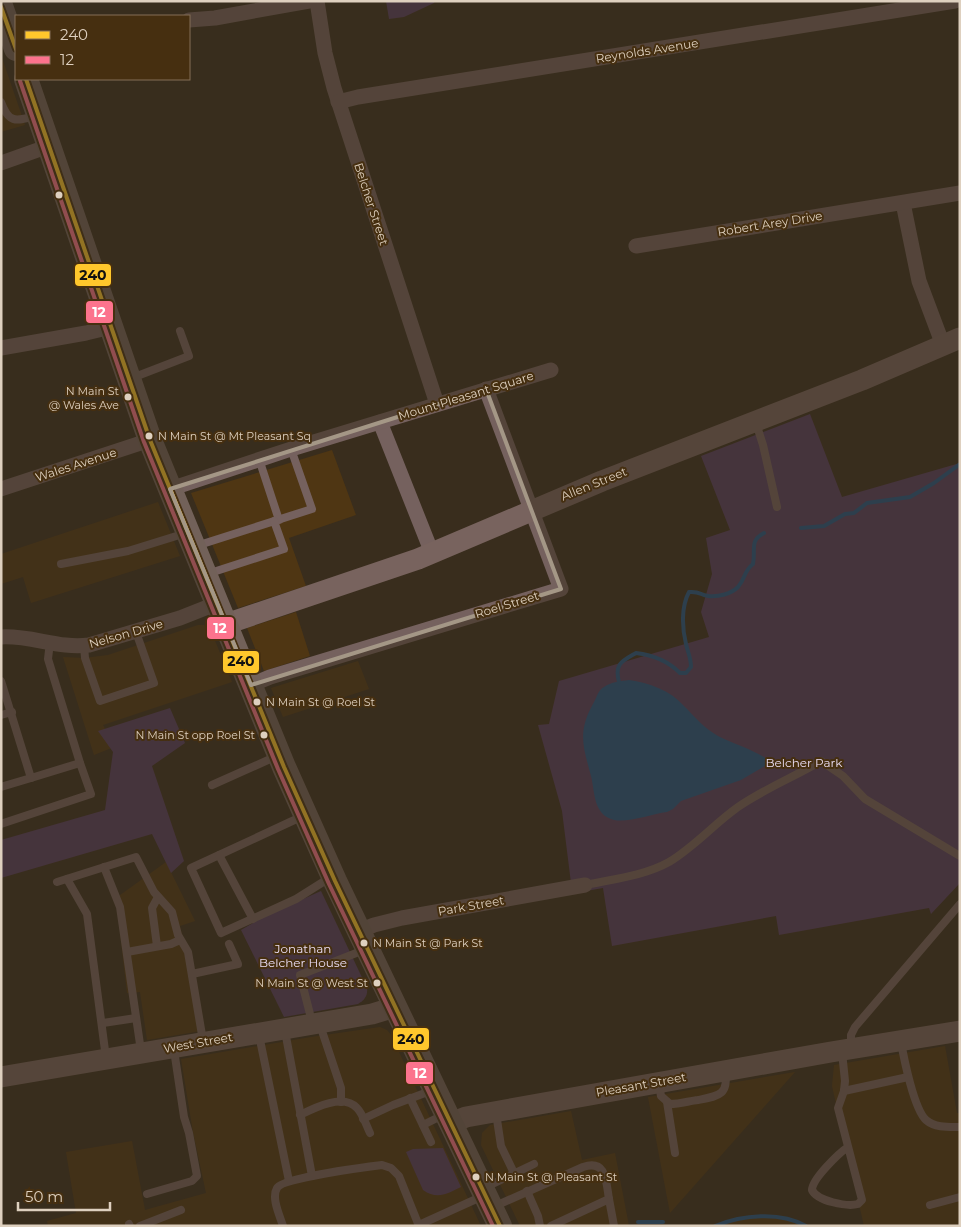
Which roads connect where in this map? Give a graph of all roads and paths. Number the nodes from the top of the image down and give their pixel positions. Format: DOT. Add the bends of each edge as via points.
graph roads {
  1 [pos="309,1"];
  2 [pos="316,1"];
  3 [pos="956,1"];
  4 [pos="1,6"];
  5 [pos="190,20"];
  6 [pos="15,46"];
  7 [pos="26,80"];
  8 [pos="1,102"];
  9 [pos="338,102"];
  10 [pos="3,112"];
  11 [pos="39,115"];
  12 [pos="49,146"];
  13 [pos="1,163"];
  14 [pos="960,193"];
  15 [pos="903,203"];
  16 [pos="636,246"];
  17 [pos="111,327"];
  18 [pos="180,331"];
  19 [pos="951,341"];
  20 [pos="1,348"];
  21 [pos="551,370"];
  22 [pos="129,379"];
  23 [pos="486,389"];
  24 [pos="437,404"];
  25 [pos="755,421"];
  26 [pos="380,422"];
  27 [pos="150,440"];
  28 [pos="290,449"];
  29 [pos="259,459"];
  30 [pos="1,489"];
  31 [pos="170,489"];
  32 [pos="777,507"];
  33 [pos="531,510"];
  34 [pos="276,520"];
  35 [pos="191,540"];
  36 [pos="432,554"];
  37 [pos="61,564"];
  38 [pos="206,575"];
  39 [pos="222,614"];
  40 [pos="136,632"];
  41 [pos="1,636"];
  42 [pos="50,642"];
  43 [pos="84,646"];
  44 [pos="1,681"];
  45 [pos="250,685"];
  46 [pos="12,712"];
  47 [pos="1,715"];
  48 [pos="279,755"];
  49 [pos="80,763"];
  50 [pos="31,778"];
  51 [pos="212,785"];
  52 [pos="1,787"];
  53 [pos="305,816"];
  54 [pos="1,824"];
  55 [pos="219,855"];
  56 [pos="960,856"];
  57 [pos="104,867"];
  58 [pos="332,876"];
  59 [pos="67,879"];
  60 [pos="58,882"];
  61 [pos="585,885"];
  62 [pos="158,897"];
  63 [pos="960,904"];
  64 [pos="253,919"];
  65 [pos="180,940"];
  66 [pos="363,940"];
  67 [pos="229,944"];
  68 [pos="157,946"];
  69 [pos="127,952"];
  70 [pos="192,974"];
  71 [pos="395,1006"];
  72 [pos="136,1018"];
  73 [pos="103,1023"];
  74 [pos="316,1024"];
  75 [pos="284,1029"];
  76 [pos="960,1031"];
  77 [pos="258,1033"];
  78 [pos="900,1040"];
  79 [pos="203,1043"];
  80 [pos="174,1048"];
  81 [pos="841,1050"];
  82 [pos="141,1053"];
  83 [pos="107,1059"];
  84 [pos="725,1070"];
  85 [pos="1,1077"];
  86 [pos="908,1077"];
  87 [pos="658,1082"];
  88 [pos="435,1089"];
  89 [pos="844,1091"];
  90 [pos="410,1098"];
  91 [pos="341,1102"];
  92 [pos="667,1102"];
  93 [pos="495,1111"];
  94 [pos="300,1115"];
  95 [pos="449,1118"];
  96 [pos="363,1119"];
  97 [pos="422,1125"];
  98 [pos="960,1127"];
  99 [pos="370,1133"];
  100 [pos="431,1142"];
  101 [pos="848,1147"];
  102 [pos="675,1154"];
  103 [pos="534,1164"];
  104 [pos="514,1174"];
  105 [pos="312,1176"];
  106 [pos="290,1181"];
  107 [pos="527,1191"];
  108 [pos="147,1194"];
  109 [pos="960,1197"];
  110 [pos="610,1199"];
  111 [pos="490,1204"];
  112 [pos="930,1205"];
  113 [pos="181,1210"];
  114 [pos="419,1225"];
  115 [pos="140,1226"];
  116 [pos="283,1226"];
  117 [pos="540,1226"];
  118 [pos="551,1226"];
  119 [pos="614,1226"];
  1 -- 5 [label="street"];
  2 -- 9 [label="street, Belcher Street"];
  3 -- 9 [label="street, Reynolds Avenue"];
  4 -- 6 [label="main road"];
  7 -- 11 [label="main road"];
  8 -- 10 [label="lane"];
  9 -- 24 [label="street, Belcher Street"];
  10 -- 11 [label="lane" via="15,120"];
  11 -- 12 [label="main road"];
  12 -- 13 [label="street"];
  12 -- 17 [label="main road"];
  14 -- 15 [label="street, Robert Arey Drive"];
  15 -- 16 [label="street, Robert Arey Drive"];
  15 -- 19 [label="street" via="919,281"];
  17 -- 20 [label="street"];
  17 -- 22 [label="main road"];
  18 -- 22 [label="lane" via="189,356"];
  19 -- 25 [label="street, Allen Street"];
  21 -- 23 [label="street, Mount Pleasant Square"];
  22 -- 27 [label="main road"];
  23 -- 24 [label="street, Mount Pleasant Square"];
  23 -- 33 [label="street, Roel Street"];
  24 -- 26 [label="street, Mount Pleasant Square"];
  25 -- 32 [label="lane"];
  25 -- 33 [label="street, Allen Street"];
  26 -- 28 [label="street, Mount Pleasant Square"];
  26 -- 36 [label="street"];
  27 -- 30 [label="street, Wales Avenue"];
  27 -- 31 [label="main road"];
  28 -- 29 [label="street, Mount Pleasant Square"];
  28 -- 34 [label="lane" via="312,509"];
  29 -- 31 [label="street, Mount Pleasant Square"];
  29 -- 34 [label="lane"];
  31 -- 35 [label="main road"];
  33 -- 36 [label="street, Allen Street"];
  33 -- 45 [label="street, Roel Street" via="560,589"];
  34 -- 35 [label="lane"];
  34 -- 38 [label="lane" via="284,549"];
  35 -- 37 [label="lane"];
  35 -- 38 [label="main road"];
  36 -- 39 [label="street, Allen Street" via="244,616"];
  38 -- 39 [label="main road"];
  39 -- 40 [label="street, Nelson Drive"];
  39 -- 45 [label="main road"];
  40 -- 43 [label="street, Nelson Drive"];
  40 -- 43 [label="lane" via="154,683 100,701"];
  41 -- 42 [label="street, Nelson Drive"];
  42 -- 43 [label="street, Nelson Drive"];
  42 -- 49 [label="lane" via="48,659"];
  44 -- 46 [label="lane"];
  45 -- 48 [label="main road"];
  46 -- 47 [label="lane"];
  46 -- 50 [label="lane"];
  48 -- 51 [label="lane"];
  48 -- 53 [label="main road"];
  49 -- 50 [label="lane"];
  49 -- 54 [label="lane" via="91,794"];
  50 -- 52 [label="lane"];
  53 -- 55 [label="lane"];
  53 -- 58 [label="main road"];
  55 -- 64 [label="lane"];
  55 -- 64 [label="lane" via="191,868 221,933"];
  56 -- 61 [label="lane" via="865,799 843,776 821,761 737,808 670,861 652,870"];
  57 -- 59 [label="lane"];
  57 -- 62 [label="lane" via="136,857"];
  57 -- 69 [label="lane" via="120,907"];
  58 -- 64 [label="lane" via="296,899"];
  58 -- 66 [label="main road"];
  59 -- 60 [label="lane"];
  59 -- 73 [label="lane" via="87,914"];
  61 -- 66 [label="street, Park Street" via="402,918 374,925"];
  62 -- 65 [label="lane" via="172,912"];
  62 -- 68 [label="lane" via="152,908"];
  63 -- 81 [label="lane" via="854,1027"];
  65 -- 68 [label="lane"];
  65 -- 70 [label="lane" via="188,952"];
  66 -- 71 [label="main road"];
  66 -- 74 [label="lane" via="300,975"];
  67 -- 70 [label="lane" via="238,964"];
  68 -- 69 [label="lane"];
  69 -- 72 [label="lane"];
  70 -- 79 [label="lane"];
  71 -- 74 [label="street, West Street" via="372,1014"];
  71 -- 88 [label="main road"];
  72 -- 73 [label="lane"];
  72 -- 82 [label="lane"];
  73 -- 83 [label="lane"];
  74 -- 75 [label="street, West Street"];
  74 -- 91 [label="lane" via="341,1088"];
  75 -- 77 [label="street, West Street"];
  75 -- 94 [label="lane"];
  76 -- 78 [label="street, Pleasant Street"];
  77 -- 79 [label="street, West Street"];
  77 -- 106 [label="lane"];
  78 -- 81 [label="street, Pleasant Street"];
  78 -- 86 [label="lane"];
  79 -- 80 [label="street, West Street"];
  80 -- 82 [label="street, West Street"];
  80 -- 108 [label="lane" via="184,1117 198,1176 192,1181"];
  81 -- 84 [label="street, Pleasant Street"];
  81 -- 89 [label="lane"];
  82 -- 83 [label="street, West Street"];
  83 -- 85 [label="street, West Street"];
  84 -- 87 [label="street, Pleasant Street"];
  84 -- 92 [label="lane" via="727,1083 719,1096 673,1104"];
  86 -- 89 [label="lane"];
  86 -- 98 [label="lane" via="926,1120 934,1125"];
  87 -- 92 [label="lane" via="661,1096"];
  87 -- 93 [label="street, Pleasant Street"];
  88 -- 90 [label="lane"];
  88 -- 95 [label="main road"];
  89 -- 101 [label="lane" via="838,1108"];
  90 -- 96 [label="lane"];
  90 -- 97 [label="lane"];
  91 -- 94 [label="lane" via="316,1107"];
  91 -- 96 [label="lane" via="354,1106"];
  92 -- 102 [label="lane"];
  93 -- 95 [label="street, Pleasant Street"];
  93 -- 104 [label="lane" via="501,1146"];
  94 -- 105 [label="lane"];
  95 -- 97 [label="lane"];
  95 -- 111 [label="main road"];
  96 -- 99 [label="lane"];
  97 -- 100 [label="lane"];
  101 -- 101 [label="lane" via="862,1200 856,1205 817,1197 812,1190 814,1182"];
  103 -- 104 [label="lane"];
  104 -- 111 [label="lane"];
  105 -- 106 [label="lane"];
  105 -- 114 [label="lane" via="388,1166 399,1176"];
  106 -- 116 [label="lane" via="279,1186 275,1193"];
  107 -- 110 [label="lane" via="594,1165 604,1173"];
  107 -- 111 [label="lane"];
  107 -- 117 [label="lane"];
  109 -- 112 [label="lane"];
  110 -- 118 [label="lane"];
  110 -- 119 [label="lane"];
  111 -- 114 [label="lane"];
  113 -- 115 [label="lane"];
}
